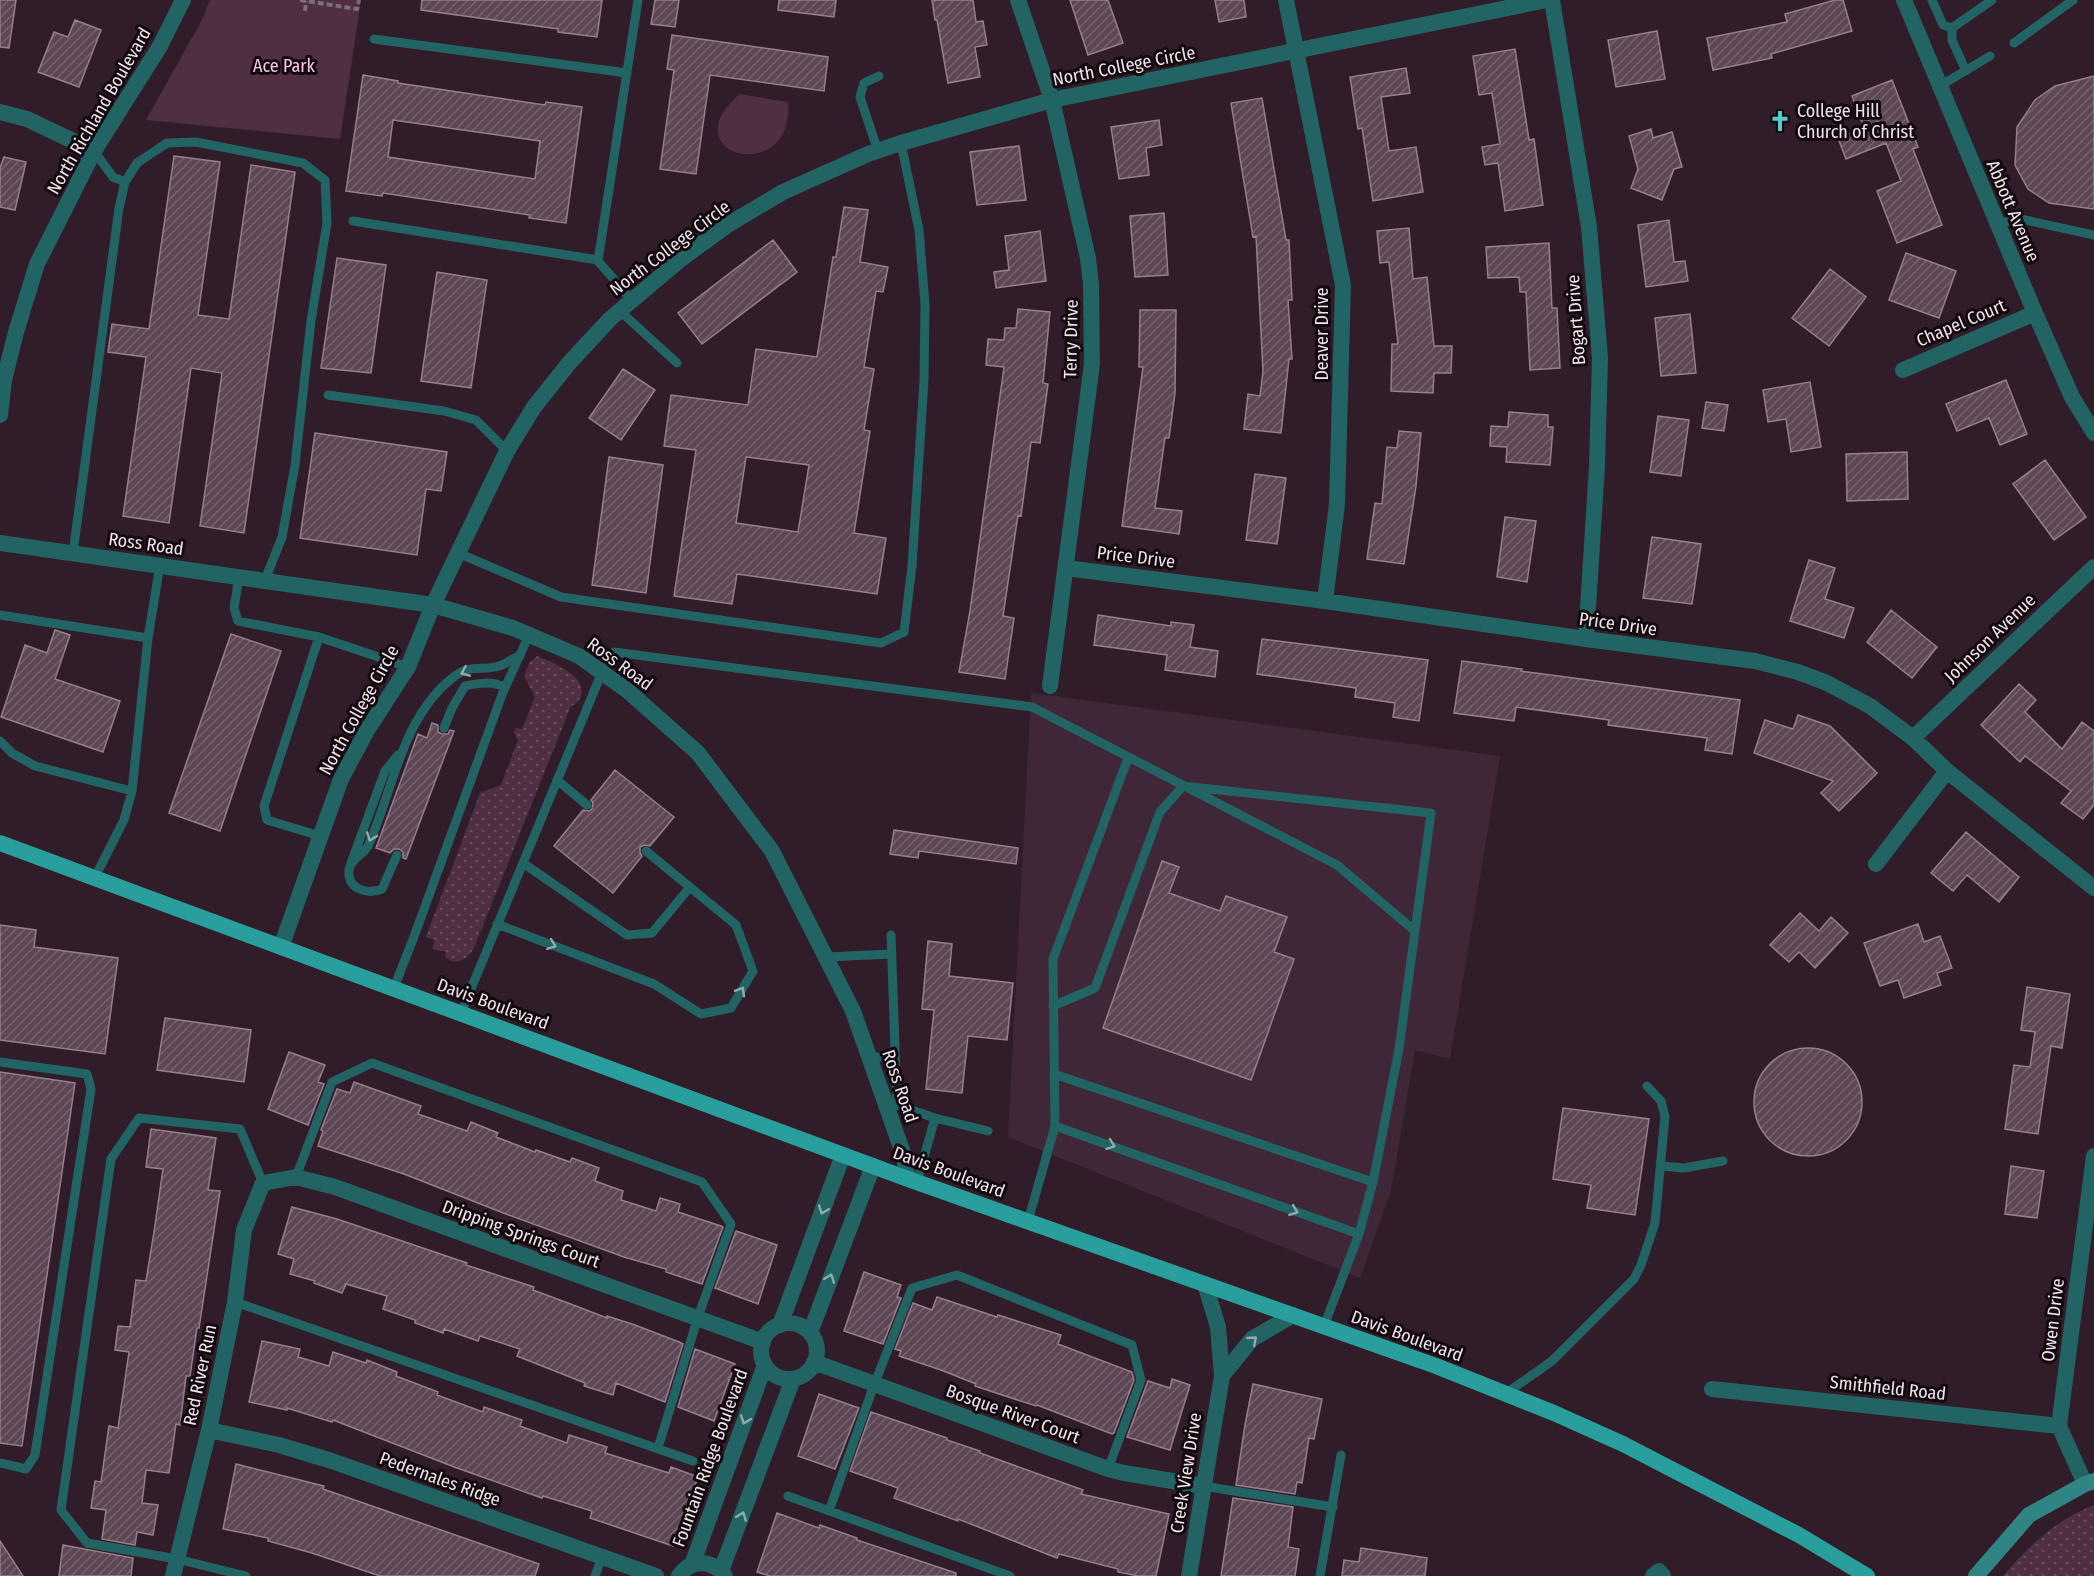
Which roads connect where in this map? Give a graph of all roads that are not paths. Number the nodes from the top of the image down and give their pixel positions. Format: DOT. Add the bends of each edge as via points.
graph roads {
  1 [pos="183,0"];
  2 [pos="638,0"];
  3 [pos="1018,0"];
  4 [pos="1286,0"];
  5 [pos="1547,0"];
  6 [pos="1552,0"];
  7 [pos="1904,0"];
  8 [pos="1932,0"];
  9 [pos="1992,0"];
  10 [pos="2073,0"];
  11 [pos="1952,28"];
  12 [pos="374,39"];
  13 [pos="2014,43"];
  14 [pos="1296,51"];
  15 [pos="1990,56"];
  16 [pos="1966,70"];
  17 [pos="627,73"];
  18 [pos="879,76"];
  19 [pos="1940,86"];
  20 [pos="1052,100"];
  21 [pos="0,112"];
  22 [pos="901,143"];
  23 [pos="94,151"];
  24 [pos="878,151"];
  25 [pos="125,182"];
  26 [pos="353,221"];
  27 [pos="1998,225"];
  28 [pos="2094,235"];
  29 [pos="598,260"];
  30 [pos="626,305"];
  31 [pos="2035,313"];
  32 [pos="677,363"];
  33 [pos="1903,370"];
  34 [pos="2,380"];
  35 [pos="328,395"];
  36 [pos="0,415"];
  37 [pos="2094,433"];
  38 [pos="507,451"];
  39 [pos="0,543"];
  40 [pos="73,553"];
  41 [pos="458,553"];
  42 [pos="160,565"];
  43 [pos="2094,567"];
  44 [pos="1066,568"];
  45 [pos="239,577"];
  46 [pos="265,580"];
  47 [pos="1325,601"];
  48 [pos="433,605"];
  49 [pos="0,615"];
  50 [pos="530,635"];
  51 [pos="319,637"];
  52 [pos="148,638"];
  53 [pos="1586,639"];
  54 [pos="519,656"];
  55 [pos="408,667"];
  56 [pos="602,672"];
  57 [pos="1050,686"];
  58 [pos="505,687"];
  59 [pos="444,728"];
  60 [pos="1913,738"];
  61 [pos="0,741"];
  62 [pos="1128,758"];
  63 [pos="1947,771"];
  64 [pos="557,780"];
  65 [pos="1183,786"];
  66 [pos="132,791"];
  67 [pos="587,805"];
  68 [pos="320,836"];
  69 [pos="0,843"];
  70 [pos="646,851"];
  71 [pos="397,855"];
  72 [pos="523,863"];
  73 [pos="1876,864"];
  74 [pos="95,877"];
  75 [pos="690,887"];
  76 [pos="2094,888"];
  77 [pos="497,924"];
  78 [pos="1415,931"];
  79 [pos="891,935"];
  80 [pos="281,947"];
  81 [pos="892,954"];
  82 [pos="826,957"];
  83 [pos="394,988"];
  84 [pos="1053,1006"];
  85 [pos="461,1013"];
  86 [pos="869,1057"];
  87 [pos="895,1057"];
  88 [pos="0,1062"];
  89 [pos="1054,1074"];
  90 [pos="1647,1086"];
  91 [pos="935,1118"];
  92 [pos="1055,1126"];
  93 [pos="988,1131"];
  94 [pos="843,1155"];
  95 [pos="2094,1156"];
  96 [pos="1723,1161"];
  97 [pos="873,1166"];
  98 [pos="1661,1166"];
  99 [pos="296,1177"];
  100 [pos="913,1180"];
  101 [pos="1372,1182"];
  102 [pos="263,1183"];
  103 [pos="1028,1221"];
  104 [pos="1359,1234"];
  105 [pos="1205,1284"];
  106 [pos="234,1302"];
  107 [pos="1293,1315"];
  108 [pos="698,1317"];
  109 [pos="780,1325"];
  110 [pos="1324,1326"];
  111 [pos="810,1333"];
  112 [pos="763,1342"];
  113 [pos="814,1362"];
  114 [pos="765,1365"];
  115 [pos="1222,1376"];
  116 [pos="793,1379"];
  117 [pos="874,1385"];
  118 [pos="1712,1389"];
  119 [pos="1505,1394"];
  120 [pos="2059,1426"];
  121 [pos="208,1430"];
  122 [pos="658,1448"];
  123 [pos="1341,1455"];
  124 [pos="693,1461"];
  125 [pos="0,1463"];
  126 [pos="1108,1469"];
  127 [pos="2089,1483"];
  128 [pos="1203,1486"];
  129 [pos="788,1496"];
  130 [pos="1332,1507"];
  131 [pos="829,1511"];
  132 [pos="602,1557"];
  133 [pos="177,1559"];
  134 [pos="692,1565"];
  135 [pos="723,1573"];
  136 [pos="173,1576"];
  137 [pos="246,1576"];
  138 [pos="595,1576"];
  139 [pos="656,1576"];
  140 [pos="679,1576"];
  141 [pos="1010,1576"];
  142 [pos="1189,1576"];
  143 [pos="1320,1576"];
  144 [pos="1867,1576"];
  145 [pos="1976,1576"];
  1 -- 23 [label="street, North Richland Boulevard" via="160,46"];
  2 -- 17 [label="lane"];
  3 -- 20 [label="street, Terry Drive"];
  4 -- 14 [label="street, Deaver Drive"];
  5 -- 14 [label="street, North College Circle"];
  6 -- 53 [label="street, Bogart Drive" via="1589,227 1600,358 1598,466"];
  7 -- 19 [label="street, Abbott Avenue"];
  8 -- 11 [label="lane" via="1943,25"];
  9 -- 11 [label="lane"];
  10 -- 13 [label="lane"];
  11 -- 16 [label="lane" via="1952,40"];
  12 -- 17 [label="lane"];
  14 -- 20 [label="street, North College Circle"];
  14 -- 47 [label="street, Deaver Drive" via="1343,285 1337,504"];
  15 -- 16 [label="lane"];
  16 -- 19 [label="lane"];
  17 -- 29 [label="lane"];
  18 -- 24 [label="lane" via="864,83 860,97"];
  19 -- 27 [label="street, Abbott Avenue"];
  20 -- 22 [label="street, North College Circle"];
  20 -- 44 [label="street, Terry Drive" via="1091,284 1092,364"];
  21 -- 23 [label="street" via="27,119"];
  22 -- 24 [label="street, North College Circle"];
  22 -- 41 [label="lane" via="919,230 925,305 924,380 904,632 881,643 561,597"];
  23 -- 25 [label="lane" via="113,177"];
  23 -- 34 [label="street, North Richland Boulevard" via="37,264"];
  24 -- 30 [label="street, North College Circle" via="783,192 729,224"];
  25 -- 40 [label="lane"];
  25 -- 46 [label="lane" via="137,163 167,143 196,142 303,163 325,180 327,223 311,321 295,465 282,537"];
  26 -- 29 [label="lane"];
  27 -- 28 [label="lane" via="2016,218"];
  27 -- 31 [label="street, Abbott Avenue"];
  29 -- 30 [label="lane"];
  30 -- 32 [label="lane"];
  30 -- 38 [label="street, North College Circle" via="556,380"];
  31 -- 33 [label="street, Chapel Court"];
  31 -- 37 [label="street, Abbott Avenue" via="2072,397"];
  34 -- 36 [label="street, North Richland Boulevard"];
  35 -- 38 [label="lane" via="444,411 476,420"];
  38 -- 41 [label="street, North College Circle"];
  39 -- 40 [label="street, Ross Road"];
  40 -- 42 [label="street, Ross Road"];
  41 -- 48 [label="street, North College Circle"];
  42 -- 45 [label="street, Ross Road"];
  42 -- 52 [label="lane"];
  43 -- 60 [label="street, Johnson Avenue"];
  44 -- 47 [label="street, Price Drive"];
  44 -- 57 [label="street, Terry Drive"];
  45 -- 46 [label="street, Ross Road"];
  45 -- 51 [label="lane" via="234,608 238,621"];
  46 -- 48 [label="street, Ross Road"];
  47 -- 53 [label="street, Price Drive"];
  48 -- 50 [label="street, Ross Road"];
  48 -- 55 [label="street, North College Circle"];
  49 -- 52 [label="lane"];
  50 -- 54 [label="lane"];
  50 -- 56 [label="street, Ross Road" via="579,656"];
  51 -- 55 [label="lane"];
  51 -- 68 [label="lane" via="264,806 267,820"];
  52 -- 66 [label="lane"];
  53 -- 60 [label="street, Price Drive" via="1755,661 1798,672 1870,706"];
  54 -- 58 [label="lane"];
  54 -- 71 [label="lane, one-way" via="499,666 470,669 452,678 412,730 367,848 351,864 349,875 354,885 362,890 382,889"];
  55 -- 68 [label="street, North College Circle" via="341,779"];
  56 -- 62 [label="lane" via="614,651 1032,707"];
  56 -- 64 [label="lane"];
  56 -- 82 [label="street, Ross Road" via="628,690 698,753 772,851"];
  58 -- 59 [label="lane" via="488,682 465,686"];
  58 -- 83 [label="lane"];
  60 -- 63 [label="street, Price Drive"];
  61 -- 66 [label="lane" via="35,766"];
  62 -- 65 [label="lane"];
  62 -- 84 [label="lane" via="1053,959"];
  63 -- 73 [label="street"];
  63 -- 76 [label="street, Price Drive"];
  64 -- 67 [label="lane"];
  64 -- 72 [label="lane"];
  65 -- 78 [label="lane" via="1337,865"];
  65 -- 78 [label="lane" via="1431,813"];
  65 -- 84 [label="lane" via="1160,813 1095,988"];
  66 -- 74 [label="lane" via="124,820"];
  68 -- 80 [label="street, North College Circle"];
  69 -- 74 [label="main road, Davis Boulevard"];
  70 -- 75 [label="lane"];
  72 -- 75 [label="lane" via="627,935 652,933"];
  72 -- 77 [label="lane"];
  74 -- 80 [label="main road, Davis Boulevard"];
  77 -- 75 [label="lane, one-way" via="654,984 701,1014 731,1008 753,971 736,925"];
  77 -- 85 [label="lane"];
  78 -- 101 [label="lane" via="1399,1049"];
  79 -- 81 [label="lane"];
  80 -- 83 [label="main road, Davis Boulevard"];
  81 -- 82 [label="lane"];
  81 -- 87 [label="lane"];
  82 -- 86 [label="street, Ross Road" via="853,1011"];
  83 -- 85 [label="main road, Davis Boulevard"];
  84 -- 89 [label="lane"];
  85 -- 94 [label="main road, Davis Boulevard"];
  86 -- 87 [label="lane"];
  86 -- 100 [label="street, Ross Road"];
  87 -- 91 [label="lane" via="897,1105"];
  88 -- 125 [label="lane" via="87,1074 91,1089 35,1455 26,1470"];
  89 -- 92 [label="lane"];
  89 -- 101 [label="lane"];
  90 -- 98 [label="lane" via="1660,1101 1665,1116"];
  91 -- 93 [label="lane"];
  91 -- 100 [label="lane"];
  92 -- 103 [label="lane"];
  92 -- 104 [label="lane, one-way"];
  94 -- 97 [label="main road, Davis Boulevard"];
  94 -- 109 [label="street, one-way"];
  95 -- 120 [label="street, Owen Drive"];
  96 -- 98 [label="lane" via="1684,1168"];
  97 -- 100 [label="main road, Davis Boulevard"];
  111 -- 97 [label="street, one-way"];
  98 -- 119 [label="lane" via="1655,1223 1634,1279 1552,1361"];
  99 -- 102 [label="street, Dripping Springs Court"];
  99 -- 108 [label="street, Dripping Springs Court" via="335,1187"];
  99 -- 108 [label="lane" via="332,1082 372,1063 702,1182 731,1224"];
  100 -- 103 [label="main road, Davis Boulevard"];
  101 -- 104 [label="lane"];
  102 -- 106 [label="street, Red River Run" via="244,1230"];
  102 -- 133 [label="lane" via="240,1129 139,1119 111,1158 61,1510 87,1543"];
  103 -- 105 [label="main road, Davis Boulevard"];
  104 -- 110 [label="lane"];
  105 -- 107 [label="main road, Davis Boulevard"];
  105 -- 115 [label="street, Creek View Drive" via="1218,1327"];
  106 -- 121 [label="street, Red River Run"];
  106 -- 122 [label="lane"];
  107 -- 110 [label="main road, Davis Boulevard"];
  115 -- 107 [label="street, Creek View Drive, one-way" via="1252,1339"];
  108 -- 112 [label="street, Dripping Springs Court"];
  108 -- 122 [label="lane"];
  109 -- 111 [label="street" via="799,1326"];
  109 -- 112 [label="street"];
  110 -- 119 [label="main road, Davis Boulevard"];
  111 -- 113 [label="street" via="816,1344"];
  112 -- 114 [label="street, Fountain Ridge Boulevard" via="761,1354"];
  113 -- 116 [label="street" via="806,1373"];
  113 -- 117 [label="street, Bosque River Court"];
  114 -- 116 [label="street, Fountain Ridge Boulevard" via="777,1376"];
  114 -- 134 [label="street, Fountain Ridge Boulevard, one-way"];
  115 -- 128 [label="street, Creek View Drive"];
  135 -- 116 [label="street, Fountain Ridge Boulevard, one-way"];
  117 -- 126 [label="street, Bosque River Court"];
  117 -- 126 [label="lane" via="912,1288 957,1275 1132,1345 1141,1380"];
  117 -- 131 [label="lane"];
  118 -- 120 [label="street, Smithfield Road"];
  119 -- 144 [label="main road, Davis Boulevard" via="1623,1444 1799,1535"];
  120 -- 127 [label="street"];
  121 -- 132 [label="street, Pedernales Ridge" via="332,1461"];
  121 -- 133 [label="street, Red River Run"];
  122 -- 124 [label="lane"];
  123 -- 130 [label="lane"];
  126 -- 128 [label="street, Bosque River Court"];
  127 -- 145 [label="main road" via="2029,1515"];
  128 -- 130 [label="lane"];
  128 -- 142 [label="street, Creek View Drive"];
  129 -- 131 [label="lane"];
  130 -- 143 [label="lane"];
  131 -- 141 [label="lane"];
  132 -- 138 [label="lane"];
  132 -- 139 [label="street, Pedernales Ridge"];
  133 -- 136 [label="street, Red River Run"];
  133 -- 137 [label="lane"];
  134 -- 135 [label="street, Fountain Ridge Boulevard" via="704,1563"];
  134 -- 140 [label="street, Fountain Ridge Boulevard"];
}
